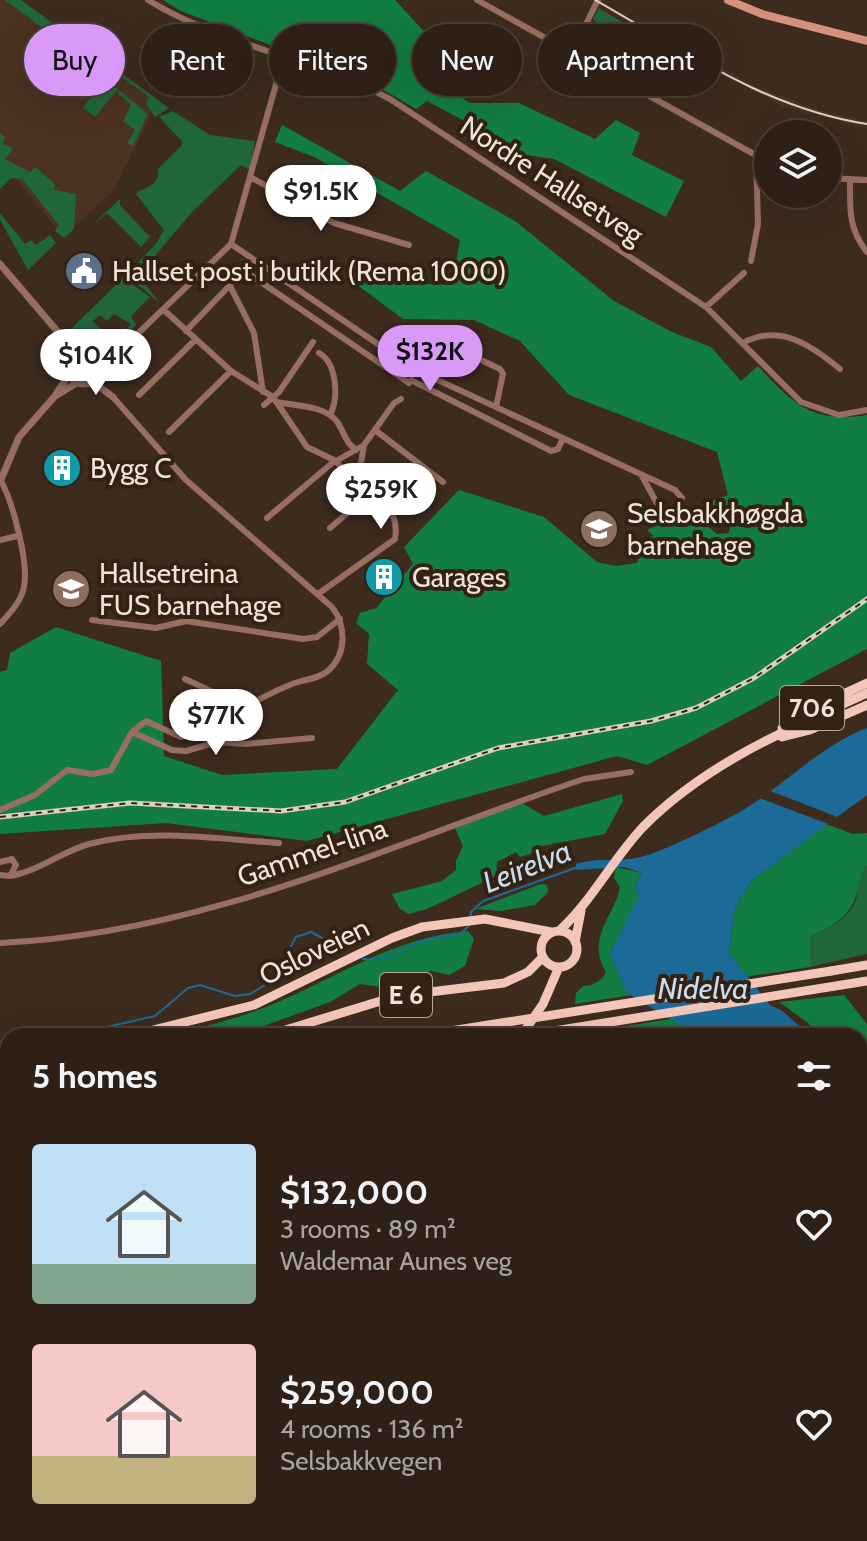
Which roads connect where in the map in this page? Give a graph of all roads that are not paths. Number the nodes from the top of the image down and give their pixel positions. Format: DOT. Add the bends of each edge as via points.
graph roads {
  1 [pos="148,0"];
  2 [pos="477,0"];
  3 [pos="728,0"];
  4 [pos="598,1"];
  5 [pos="586,24"];
  6 [pos="538,33"];
  7 [pos="867,41"];
  8 [pos="269,51"];
  9 [pos="274,96"];
  10 [pos="384,96"];
  11 [pos="650,96"];
  12 [pos="754,155"];
  13 [pos="252,178"];
  14 [pos="842,179"];
  15 [pos="850,179"];
  16 [pos="867,180"];
  17 [pos="758,208"];
  18 [pos="231,244"];
  19 [pos="409,245"];
  20 [pos="867,252"];
  21 [pos="253,261"];
  22 [pos="751,261"];
  23 [pos="0,264"];
  24 [pos="246,272"];
  25 [pos="744,273"];
  26 [pos="231,288"];
  27 [pos="706,307"];
  28 [pos="164,310"];
  29 [pos="186,331"];
  30 [pos="58,332"];
  31 [pos="195,340"];
  32 [pos="313,342"];
  33 [pos="743,343"];
  34 [pos="125,347"];
  35 [pos="79,349"];
  36 [pos="319,353"];
  37 [pos="99,355"];
  38 [pos="70,356"];
  39 [pos="103,367"];
  40 [pos="840,369"];
  41 [pos="231,371"];
  42 [pos="69,374"];
  43 [pos="100,376"];
  44 [pos="432,378"];
  45 [pos="78,382"];
  46 [pos="93,382"];
  47 [pos="263,392"];
  48 [pos="139,395"];
  49 [pos="55,396"];
  50 [pos="113,397"];
  51 [pos="275,399"];
  52 [pos="401,399"];
  53 [pos="264,405"];
  54 [pos="496,407"];
  55 [pos="867,410"];
  56 [pos="330,415"];
  57 [pos="375,430"];
  58 [pos="169,432"];
  59 [pos="563,438"];
  60 [pos="345,441"];
  61 [pos="364,445"];
  62 [pos="356,450"];
  63 [pos="338,459"];
  64 [pos="642,476"];
  65 [pos="0,482"];
  66 [pos="443,482"];
  67 [pos="357,487"];
  68 [pos="365,498"];
  69 [pos="267,518"];
  70 [pos="330,528"];
  71 [pos="17,536"];
  72 [pos="0,540"];
  73 [pos="318,594"];
  74 [pos="340,619"];
  75 [pos="92,620"];
  76 [pos="0,624"];
  77 [pos="185,679"];
  78 [pos="867,683"];
  79 [pos="867,693"];
  80 [pos="867,705"];
  81 [pos="245,707"];
  82 [pos="132,732"];
  83 [pos="312,738"];
  84 [pos="763,742"];
  85 [pos="631,772"];
  86 [pos="0,810"];
  87 [pos="279,843"];
  88 [pos="0,862"];
  89 [pos="0,875"];
  90 [pos="10,876"];
  91 [pos="582,908"];
  92 [pos="518,925"];
  93 [pos="555,932"];
  94 [pos="575,942"];
  95 [pos="0,943"];
  96 [pos="541,946"];
  97 [pos="543,957"];
  98 [pos="867,965"];
  99 [pos="559,967"];
  100 [pos="867,981"];
  101 [pos="161,1028"];
  102 [pos="292,1028"];
  103 [pos="470,1028"];
  104 [pos="527,1028"];
  105 [pos="573,1028"];
  1 -- 8 [label="street, Nordre Hallsetveg" via="179,19"];
  2 -- 6 [label="street"];
  3 -- 7 [label="main road" via="774,18"];
  4 -- 5 [label="street"];
  9 -- 13 [label="street"];
  10 -- 27 [label="street, Nordre Hallsetveg"];
  11 -- 12 [label="street"];
  13 -- 18 [label="street"];
  13 -- 19 [label="street" via="334,223"];
  14 -- 15 [label="street"];
  15 -- 16 [label="street"];
  15 -- 20 [label="street" via="850,222"];
  17 -- 22 [label="street"];
  18 -- 21 [label="street"];
  18 -- 28 [label="street"];
  21 -- 24 [label="street"];
  21 -- 44 [label="street" via="391,356"];
  23 -- 30 [label="street"];
  24 -- 26 [label="street"];
  24 -- 59 [label="street" via="410,381 551,451"];
  25 -- 27 [label="street"];
  26 -- 29 [label="street"];
  26 -- 47 [label="street" via="254,333"];
  27 -- 33 [label="street, Nordre Hallsetveg"];
  28 -- 29 [label="street"];
  28 -- 34 [label="street"];
  29 -- 31 [label="street"];
  30 -- 35 [label="street"];
  30 -- 38 [label="street"];
  31 -- 41 [label="street"];
  31 -- 48 [label="street"];
  32 -- 51 [label="street"];
  33 -- 40 [label="street" via="759,334 787,336"];
  33 -- 55 [label="street, Nordre Hallsetveg" via="801,402 839,415"];
  34 -- 37 [label="street"];
  34 -- 39 [label="street"];
  35 -- 37 [label="street" via="90,348"];
  35 -- 38 [label="street"];
  36 -- 56 [label="street" via="333,371"];
  37 -- 39 [label="street"];
  38 -- 42 [label="street"];
  39 -- 43 [label="street"];
  41 -- 47 [label="street"];
  41 -- 58 [label="street"];
  42 -- 45 [label="street"];
  42 -- 49 [label="street"];
  43 -- 46 [label="street"];
  43 -- 50 [label="street"];
  44 -- 54 [label="street"];
  44 -- 54 [label="street" via="458,349 500,369"];
  45 -- 46 [label="street"];
  45 -- 49 [label="street"];
  46 -- 50 [label="street"];
  47 -- 51 [label="street"];
  49 -- 65 [label="street" via="19,437"];
  50 -- 73 [label="street" via="186,480"];
  51 -- 53 [label="street"];
  51 -- 56 [label="street"];
  51 -- 63 [label="street" via="307,447"];
  52 -- 57 [label="street"];
  54 -- 59 [label="street"];
  56 -- 60 [label="street"];
  57 -- 61 [label="street"];
  57 -- 66 [label="street"];
  59 -- 64 [label="street"];
  60 -- 62 [label="street"];
  60 -- 63 [label="street"];
  61 -- 62 [label="street"];
  61 -- 67 [label="street"];
  62 -- 63 [label="street"];
  63 -- 67 [label="street"];
  63 -- 69 [label="street"];
  64 -- 64 [label="street" via="680,494 679,508 670,514 660,509"];
  65 -- 71 [label="street"];
  67 -- 68 [label="street"];
  68 -- 70 [label="street"];
  68 -- 73 [label="street" via="386,504 397,537"];
  71 -- 72 [label="street"];
  71 -- 76 [label="street" via="23,590"];
  73 -- 74 [label="street"];
  74 -- 75 [label="street" via="317,637 303,639 186,621 156,628"];
  74 -- 81 [label="street" via="342,645 329,669"];
  77 -- 81 [label="street"];
  78 -- 84 [label="highway, 706" via="802,713"];
  79 -- 84 [label="highway, 706"];
  80 -- 84 [label="highway, 706" via="810,730"];
  81 -- 82 [label="street" via="181,737 146,721"];
  82 -- 83 [label="street" via="186,751 217,742"];
  82 -- 86 [label="street" via="111,770 67,770 35,795"];
  84 -- 91 [label="highway, 706" via="705,776 654,817 621,852"];
  85 -- 95 [label="street, Gammel-lina" via="584,779 290,885 187,916"];
  87 -- 90 [label="street" via="148,835 85,845 28,873"];
  88 -- 90 [label="street" via="12,859 16,865"];
  89 -- 90 [label="street"];
  91 -- 93 [label="highway, 706"];
  91 -- 94 [label="highway, 706"];
  92 -- 93 [label="highway, Osloveien"];
  92 -- 96 [label="highway"];
  92 -- 101 [label="highway, Osloveien" via="453,921 392,938 254,1005"];
  93 -- 94 [label="highway"];
  93 -- 96 [label="highway, 706"];
  94 -- 99 [label="highway, 706" via="573,959"];
  96 -- 97 [label="highway"];
  97 -- 99 [label="highway"];
  97 -- 102 [label="highway, E 6" via="513,980 397,996"];
  98 -- 103 [label="highway, E 6, bridge"];
  99 -- 104 [label="highway"];
  100 -- 105 [label="highway"];
}
